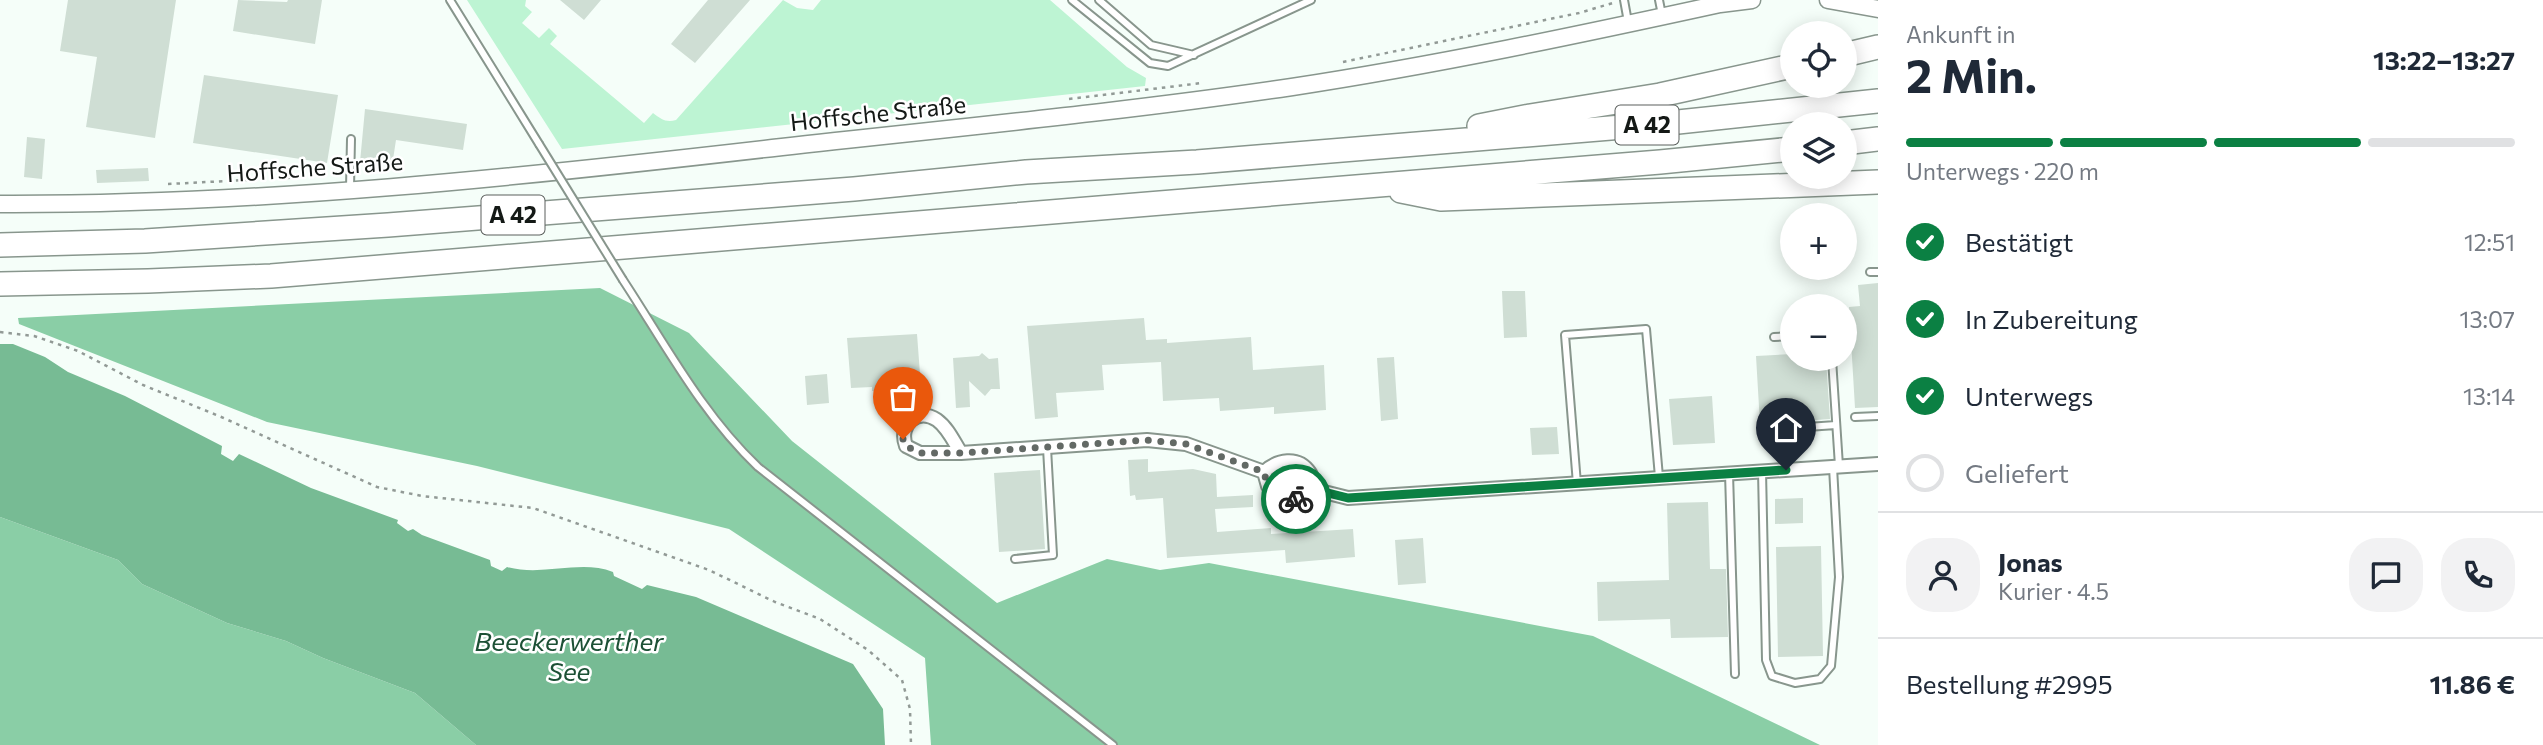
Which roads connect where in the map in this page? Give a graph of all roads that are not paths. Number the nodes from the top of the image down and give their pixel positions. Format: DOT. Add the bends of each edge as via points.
graph roads {
  1 [pos="450,0"];
  2 [pos="1072,0"];
  3 [pos="1098,0"];
  4 [pos="1311,0"];
  5 [pos="1624,0"];
  6 [pos="1744,0"];
  7 [pos="1752,0"];
  8 [pos="1828,0"];
  9 [pos="1660,8"];
  10 [pos="1878,9"];
  11 [pos="1628,24"];
  12 [pos="1878,47"];
  13 [pos="1857,52"];
  14 [pos="1194,55"];
  15 [pos="1780,69"];
  16 [pos="1878,101"];
  17 [pos="351,139"];
  18 [pos="1878,139"];
  19 [pos="1857,141"];
  20 [pos="1415,144"];
  21 [pos="1780,150"];
  22 [pos="1878,182"];
  23 [pos="1373,186"];
  24 [pos="350,190"];
  25 [pos="0,204"];
  26 [pos="0,245"];
  27 [pos="0,284"];
  28 [pos="1774,337"];
  29 [pos="1780,337"];
  30 [pos="1833,371"];
  31 [pos="1878,416"];
  32 [pos="1855,417"];
  33 [pos="1836,425"];
  34 [pos="1807,427"];
  35 [pos="1047,446"];
  36 [pos="961,453"];
  37 [pos="1878,464"];
  38 [pos="1836,466"];
  39 [pos="1762,471"];
  40 [pos="1264,472"];
  41 [pos="1729,473"];
  42 [pos="1659,478"];
  43 [pos="1577,484"];
  44 [pos="1316,490"];
  45 [pos="1015,559"];
  46 [pos="1735,674"];
  47 [pos="1113,745"];
  1 -- 47 [label="lane, bridge" via="623,280 713,419 742,452"];
  2 -- 14 [label="lane" via="1150,63 1168,66"];
  3 -- 14 [label="lane" via="1151,45"];
  4 -- 14 [label="lane"];
  5 -- 11 [label="lane"];
  6 -- 7 [label="street, Hoffsche Straße"];
  6 -- 9 [label="street, Hoffsche Straße"];
  8 -- 10 [label="street"];
  9 -- 11 [label="street, Hoffsche Straße"];
  11 -- 24 [label="street, Hoffsche Straße" via="1393,70 1177,103 545,174"];
  12 -- 13 [label="highway"];
  15 -- 20 [label="highway" via="1648,98 1530,116"];
  16 -- 20 [label="highway, A 42"];
  17 -- 24 [label="lane"];
  18 -- 19 [label="highway"];
  20 -- 26 [label="highway, A 42" via="375,226"];
  21 -- 23 [label="highway, A 42"];
  22 -- 23 [label="highway" via="1441,199"];
  23 -- 27 [label="highway, A 42" via="271,276"];
  24 -- 25 [label="street, Hoffsche Straße"];
  28 -- 29 [label="lane"];
  30 -- 33 [label="lane"];
  31 -- 32 [label="lane"];
  33 -- 34 [label="lane"];
  33 -- 38 [label="lane"];
  35 -- 36 [label="street"];
  35 -- 40 [label="street" via="1147,440 1186,444"];
  35 -- 45 [label="lane" via="1053,555"];
  36 -- 36 [label="street" via="920,453 906,446 904,428 912,418 923,415 936,420"];
  37 -- 38 [label="street"];
  38 -- 39 [label="street"];
  38 -- 39 [label="lane" via="1839,577 1831,666 1820,679 1795,683 1772,676 1766,660"];
  39 -- 41 [label="street"];
  40 -- 44 [label="street" via="1277,497 1303,499"];
  40 -- 44 [label="street" via="1275,462 1299,464 1310,473"];
  41 -- 42 [label="street"];
  41 -- 46 [label="lane"];
  42 -- 43 [label="street"];
  42 -- 43 [label="lane" via="1646,329 1565,335"];
  43 -- 44 [label="street" via="1348,498"];
}
